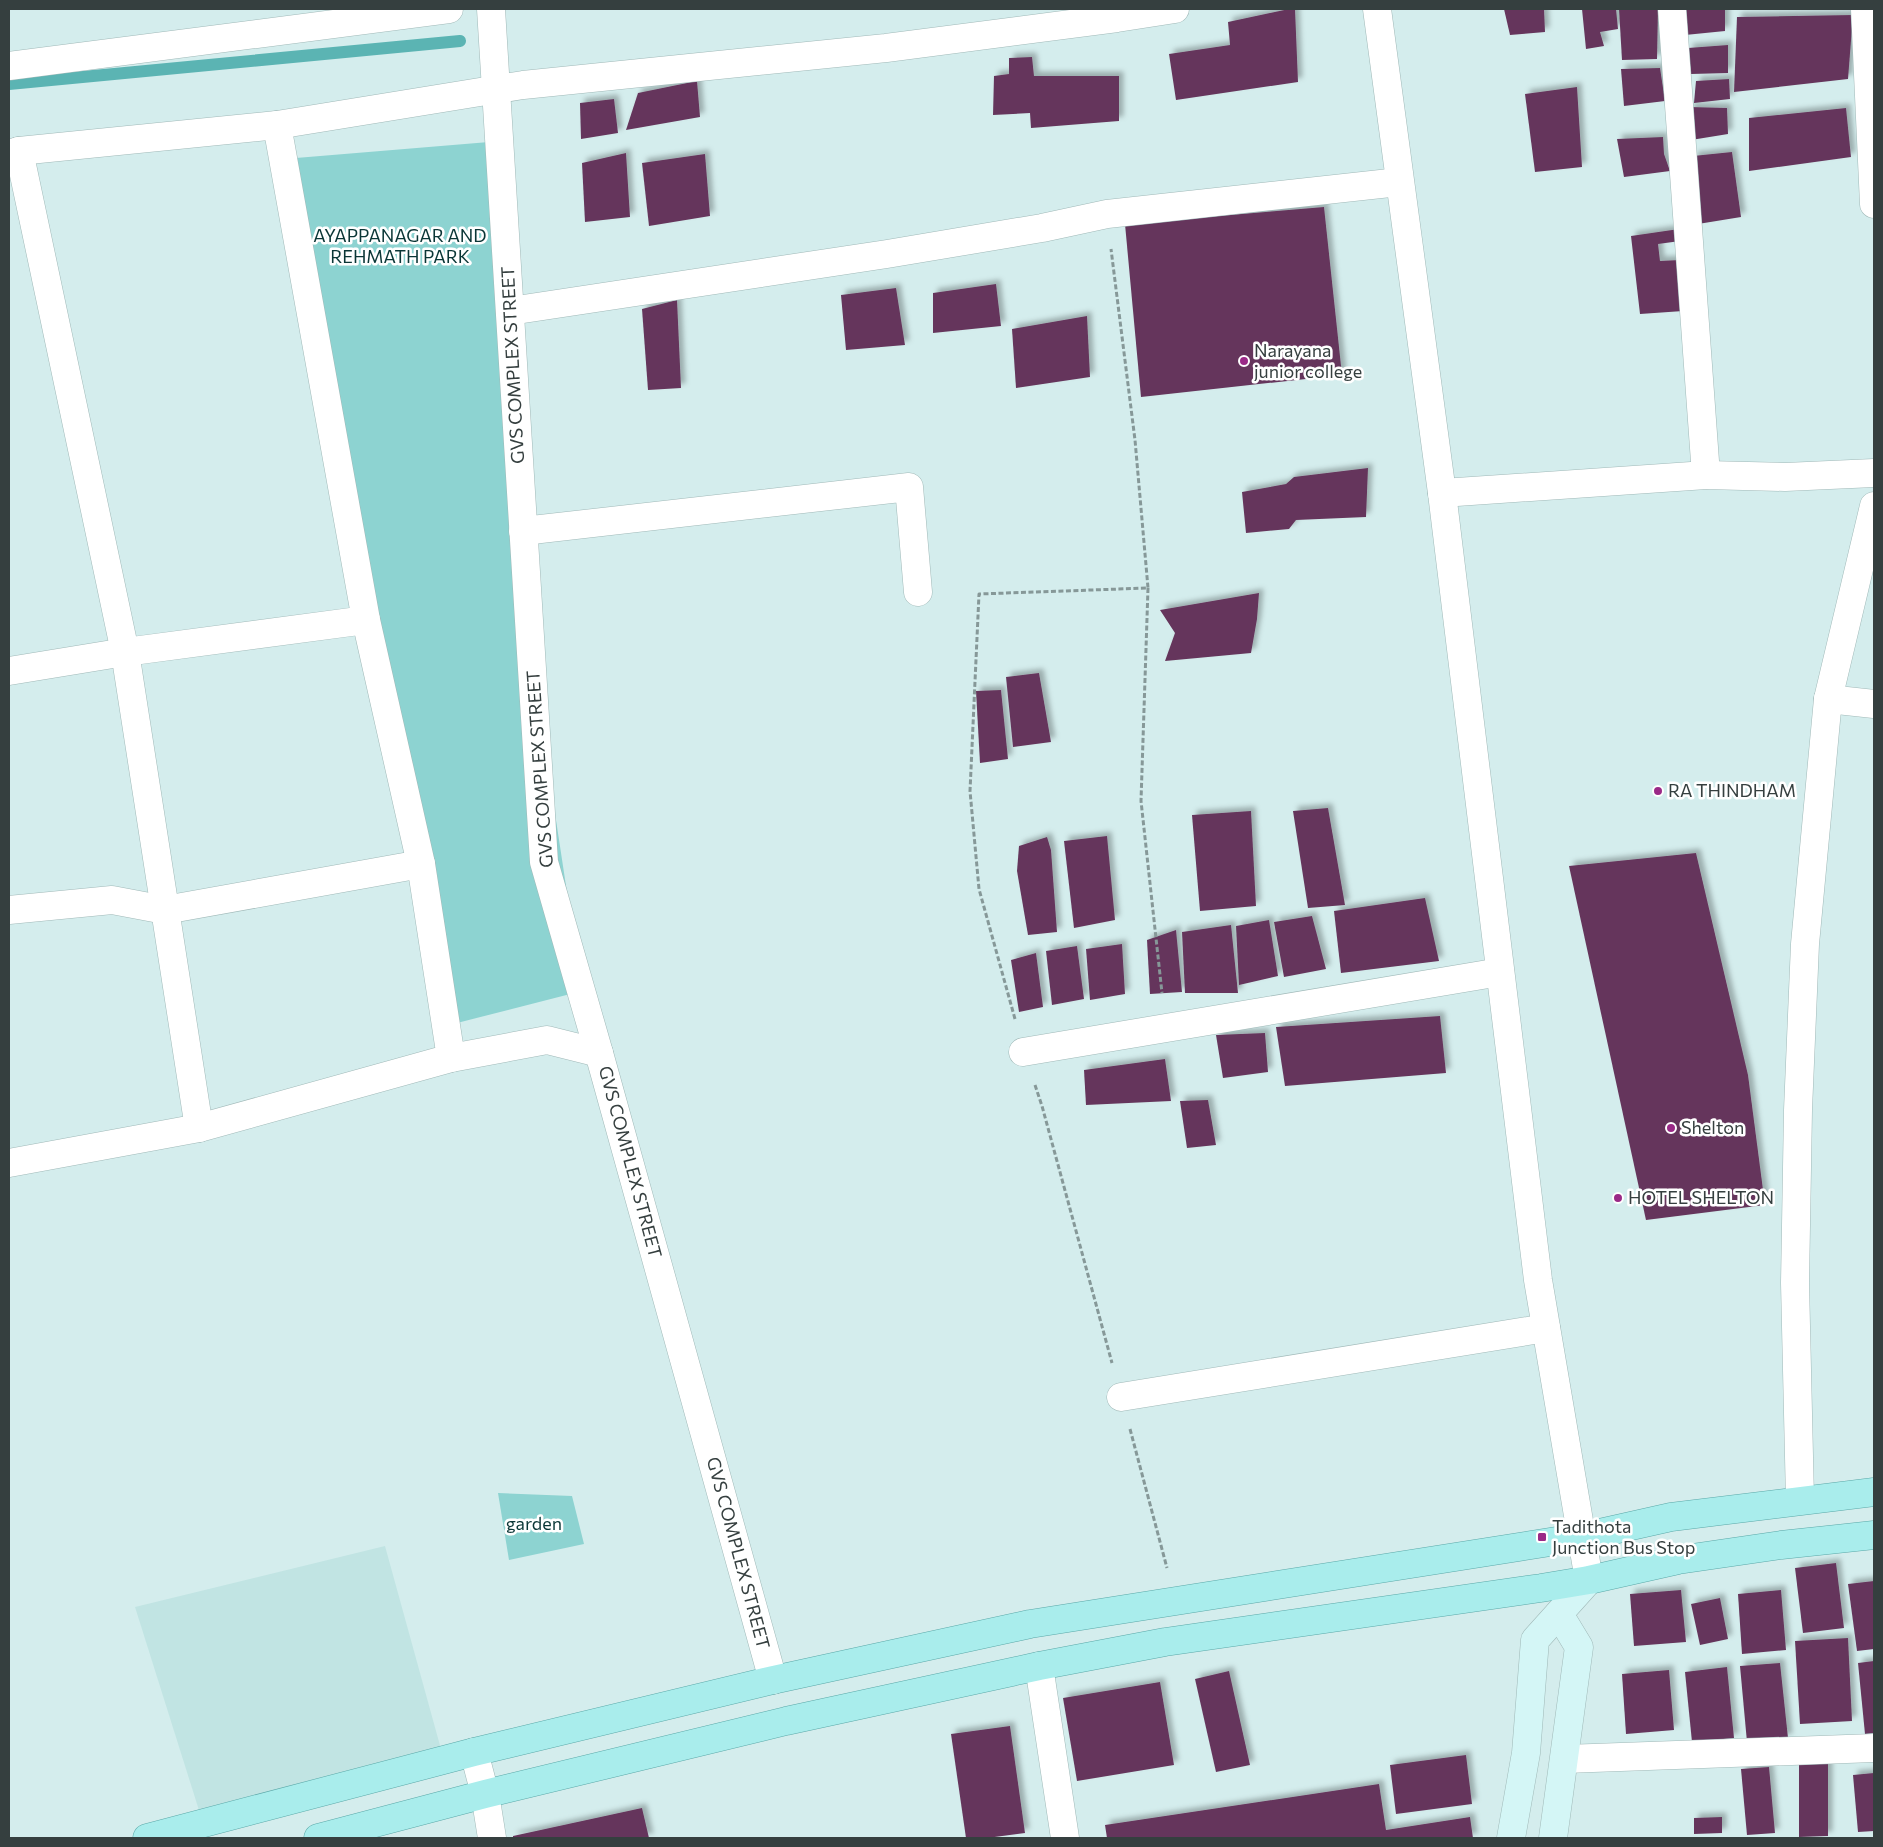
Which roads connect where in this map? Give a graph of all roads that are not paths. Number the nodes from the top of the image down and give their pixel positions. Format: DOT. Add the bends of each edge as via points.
graph roads {
  1 [pos="449,9"];
  2 [pos="491,9"];
  3 [pos="1175,9"];
  4 [pos="1377,9"];
  5 [pos="1672,9"];
  6 [pos="1865,9"];
  7 [pos="9,66"];
  8 [pos="1871,69"];
  9 [pos="496,89"];
  10 [pos="277,125"];
  11 [pos="14,152"];
  12 [pos="1399,182"];
  13 [pos="1874,204"];
  14 [pos="510,311"];
  15 [pos="1874,473"];
  16 [pos="1706,475"];
  17 [pos="1442,493"];
  18 [pos="1874,506"];
  19 [pos="523,531"];
  20 [pos="918,592"];
  21 [pos="366,620"];
  22 [pos="125,652"];
  23 [pos="9,671"];
  24 [pos="1828,699"];
  25 [pos="1874,704"];
  26 [pos="421,864"];
  27 [pos="9,910"];
  28 [pos="165,910"];
  29 [pos="1500,972"];
  30 [pos="600,1052"];
  31 [pos="1024,1052"];
  32 [pos="451,1058"];
  33 [pos="198,1128"];
  34 [pos="9,1163"];
  35 [pos="1546,1328"];
  36 [pos="1121,1397"];
  37 [pos="1874,1492"];
  38 [pos="1800,1500"];
  39 [pos="1874,1535"];
  40 [pos="1582,1537"];
  41 [pos="1589,1580"];
  42 [pos="1559,1614"];
  43 [pos="1039,1666"];
  44 [pos="773,1680"];
  45 [pos="1874,1748"];
  46 [pos="474,1752"];
  47 [pos="1565,1759"];
  48 [pos="485,1794"];
  49 [pos="147,1838"];
  50 [pos="318,1838"];
  51 [pos="492,1838"];
  52 [pos="1064,1838"];
  53 [pos="1511,1838"];
  54 [pos="1552,1838"];
  1 -- 7 [label="street"];
  2 -- 9 [label="street, GVS COMPLEX STREET"];
  3 -- 9 [label="street" via="886,48"];
  4 -- 12 [label="street"];
  5 -- 16 [label="street"];
  6 -- 8 [label="street"];
  8 -- 13 [label="street"];
  9 -- 10 [label="street"];
  9 -- 14 [label="street, GVS COMPLEX STREET"];
  10 -- 11 [label="street"];
  10 -- 21 [label="street"];
  11 -- 22 [label="street"];
  12 -- 14 [label="street" via="1107,214 896,252"];
  12 -- 17 [label="street"];
  14 -- 19 [label="street, GVS COMPLEX STREET"];
  15 -- 16 [label="street" via="1785,477"];
  16 -- 17 [label="street"];
  17 -- 29 [label="street"];
  18 -- 24 [label="street"];
  19 -- 20 [label="street" via="909,487"];
  19 -- 30 [label="street, GVS COMPLEX STREET" via="544,862"];
  21 -- 22 [label="street"];
  21 -- 26 [label="street"];
  22 -- 23 [label="street"];
  22 -- 28 [label="street"];
  24 -- 25 [label="street"];
  24 -- 38 [label="street" via="1805,944 1798,1110 1795,1283"];
  26 -- 28 [label="street"];
  26 -- 32 [label="street"];
  27 -- 28 [label="street" via="112,900"];
  28 -- 33 [label="street"];
  29 -- 31 [label="street"];
  29 -- 35 [label="street"];
  30 -- 32 [label="street" via="547,1040"];
  30 -- 44 [label="street, GVS COMPLEX STREET"];
  32 -- 33 [label="street"];
  33 -- 34 [label="street"];
  35 -- 36 [label="street"];
  35 -- 40 [label="street"];
  37 -- 38 [label="main road"];
  38 -- 40 [label="main road" via="1672,1517"];
  39 -- 41 [label="main road" via="1688,1558"];
  40 -- 41 [label="street"];
  40 -- 44 [label="main road" via="1030,1624"];
  41 -- 42 [label="main road"];
  41 -- 43 [label="main road" via="1165,1642"];
  42 -- 47 [label="main road" via="1580,1647"];
  42 -- 53 [label="main road" via="1535,1640 1526,1754"];
  43 -- 48 [label="main road" via="786,1721"];
  43 -- 52 [label="street"];
  44 -- 46 [label="main road"];
  45 -- 47 [label="street"];
  46 -- 48 [label="street"];
  46 -- 49 [label="main road"];
  47 -- 54 [label="main road"];
  48 -- 50 [label="main road"];
  48 -- 51 [label="street"];
}
